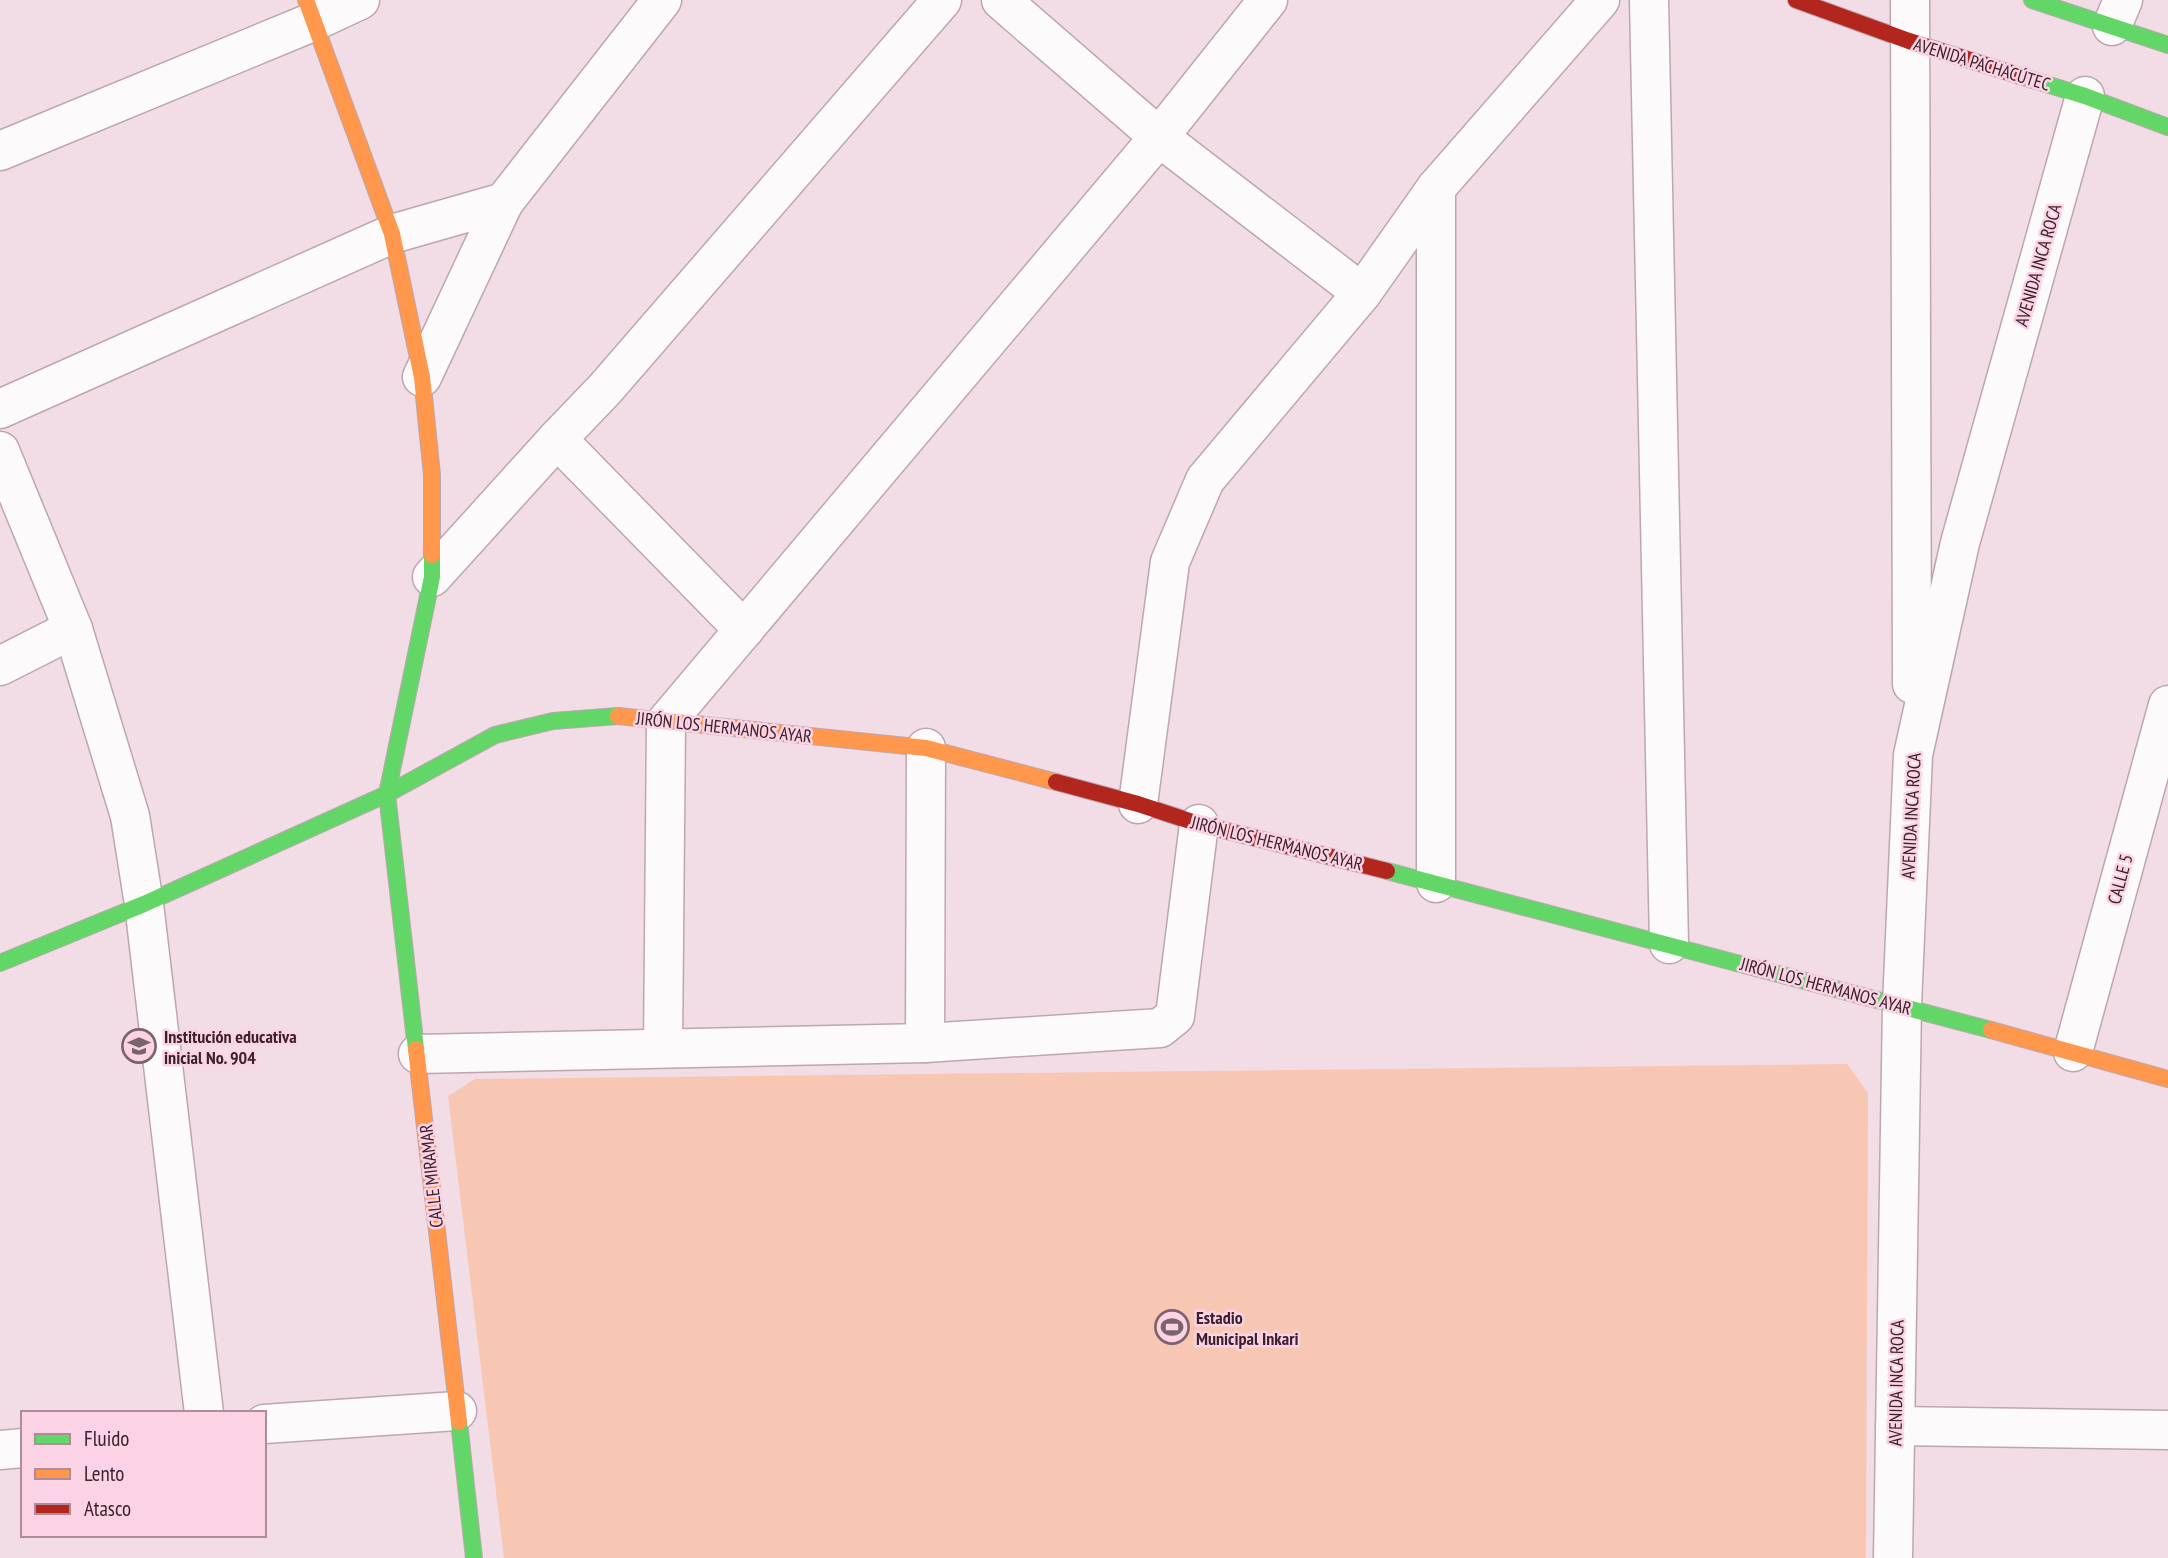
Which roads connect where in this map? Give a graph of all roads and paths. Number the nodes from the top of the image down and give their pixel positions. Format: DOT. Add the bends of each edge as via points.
graph roads {
  1 [pos="360,0"];
  2 [pos="662,0"];
  3 [pos="942,0"];
  4 [pos="1001,0"];
  5 [pos="1268,0"];
  6 [pos="1600,0"];
  7 [pos="1649,0"];
  8 [pos="1796,0"];
  9 [pos="1910,0"];
  10 [pos="2032,0"];
  11 [pos="310,11"];
  12 [pos="2118,13"];
  13 [pos="1909,41"];
  14 [pos="2168,45"];
  15 [pos="2085,96"];
  16 [pos="2168,127"];
  17 [pos="1159,136"];
  18 [pos="0,151"];
  19 [pos="1436,188"];
  20 [pos="504,202"];
  21 [pos="392,234"];
  22 [pos="1362,293"];
  23 [pos="422,377"];
  24 [pos="0,409"];
  25 [pos="557,439"];
  26 [pos="0,451"];
  27 [pos="432,577"];
  28 [pos="73,629"];
  29 [pos="744,630"];
  30 [pos="0,666"];
  31 [pos="2168,705"];
  32 [pos="666,722"];
  33 [pos="926,748"];
  34 [pos="1913,755"];
  35 [pos="387,794"];
  36 [pos="1138,804"];
  37 [pos="1199,824"];
  38 [pos="1436,883"];
  39 [pos="144,904"];
  40 [pos="1669,944"];
  41 [pos="0,963"];
  42 [pos="1902,1005"];
  43 [pos="925,1043"];
  44 [pos="663,1048"];
  45 [pos="2073,1052"];
  46 [pos="418,1054"];
  47 [pos="2168,1079"];
  48 [pos="204,1411"];
  49 [pos="457,1411"];
  50 [pos="266,1424"];
  51 [pos="1895,1426"];
  52 [pos="2168,1430"];
  53 [pos="21,1448"];
  54 [pos="0,1450"];
  55 [pos="474,1558"];
  56 [pos="1893,1558"];
  1 -- 11 [label="street"];
  2 -- 20 [label="street"];
  3 -- 25 [label="street" via="605,390"];
  4 -- 17 [label="street"];
  5 -- 17 [label="street"];
  6 -- 19 [label="street"];
  7 -- 40 [label="street"];
  8 -- 13 [label="street, AVENIDA PACHACÚTEC"];
  9 -- 13 [label="street"];
  10 -- 12 [label="street"];
  11 -- 18 [label="street"];
  11 -- 21 [label="street, CALLE MIRAMAR"];
  12 -- 14 [label="street"];
  13 -- 15 [label="street, AVENIDA PACHACÚTEC"];
  13 -- 34 [label="street"];
  15 -- 16 [label="street, AVENIDA PACHACÚTEC"];
  15 -- 34 [label="street, AVENIDA INCA ROCA" via="1960,543"];
  17 -- 22 [label="street"];
  17 -- 29 [label="street"];
  19 -- 22 [label="street"];
  19 -- 38 [label="street"];
  20 -- 21 [label="street"];
  20 -- 23 [label="street"];
  21 -- 23 [label="street, CALLE MIRAMAR"];
  21 -- 24 [label="street"];
  22 -- 36 [label="street" via="1205,480 1170,562"];
  23 -- 27 [label="street, CALLE MIRAMAR" via="432,475"];
  25 -- 27 [label="street"];
  25 -- 29 [label="street"];
  26 -- 28 [label="street"];
  27 -- 35 [label="street, CALLE MIRAMAR"];
  28 -- 30 [label="street"];
  28 -- 39 [label="street" via="130,816"];
  29 -- 32 [label="street"];
  31 -- 45 [label="street, CALLE 5"];
  32 -- 33 [label="street, JIRÓN LOS HERMANOS AYAR"];
  32 -- 35 [label="street, JIRÓN LOS HERMANOS AYAR" via="598,716 495,735"];
  32 -- 44 [label="street"];
  33 -- 36 [label="street, JIRÓN LOS HERMANOS AYAR"];
  33 -- 43 [label="street"];
  34 -- 42 [label="street, AVENIDA INCA ROCA"];
  35 -- 39 [label="street, JIRÓN LOS HERMANOS AYAR"];
  35 -- 46 [label="street, CALLE MIRAMAR"];
  36 -- 37 [label="street, JIRÓN LOS HERMANOS AYAR"];
  37 -- 38 [label="street, JIRÓN LOS HERMANOS AYAR"];
  37 -- 43 [label="street" via="1175,1016 1160,1028"];
  38 -- 40 [label="street, JIRÓN LOS HERMANOS AYAR"];
  39 -- 41 [label="street, JIRÓN LOS HERMANOS AYAR"];
  39 -- 48 [label="street"];
  40 -- 42 [label="street, JIRÓN LOS HERMANOS AYAR"];
  42 -- 45 [label="street, JIRÓN LOS HERMANOS AYAR"];
  42 -- 51 [label="street, AVENIDA INCA ROCA"];
  43 -- 44 [label="street"];
  44 -- 46 [label="street"];
  45 -- 47 [label="street, JIRÓN LOS HERMANOS AYAR"];
  46 -- 49 [label="street, CALLE MIRAMAR"];
  49 -- 50 [label="street"];
  49 -- 55 [label="street, CALLE MIRAMAR"];
  51 -- 52 [label="street"];
  51 -- 56 [label="street, AVENIDA INCA ROCA"];
  53 -- 54 [label="street"];
}
